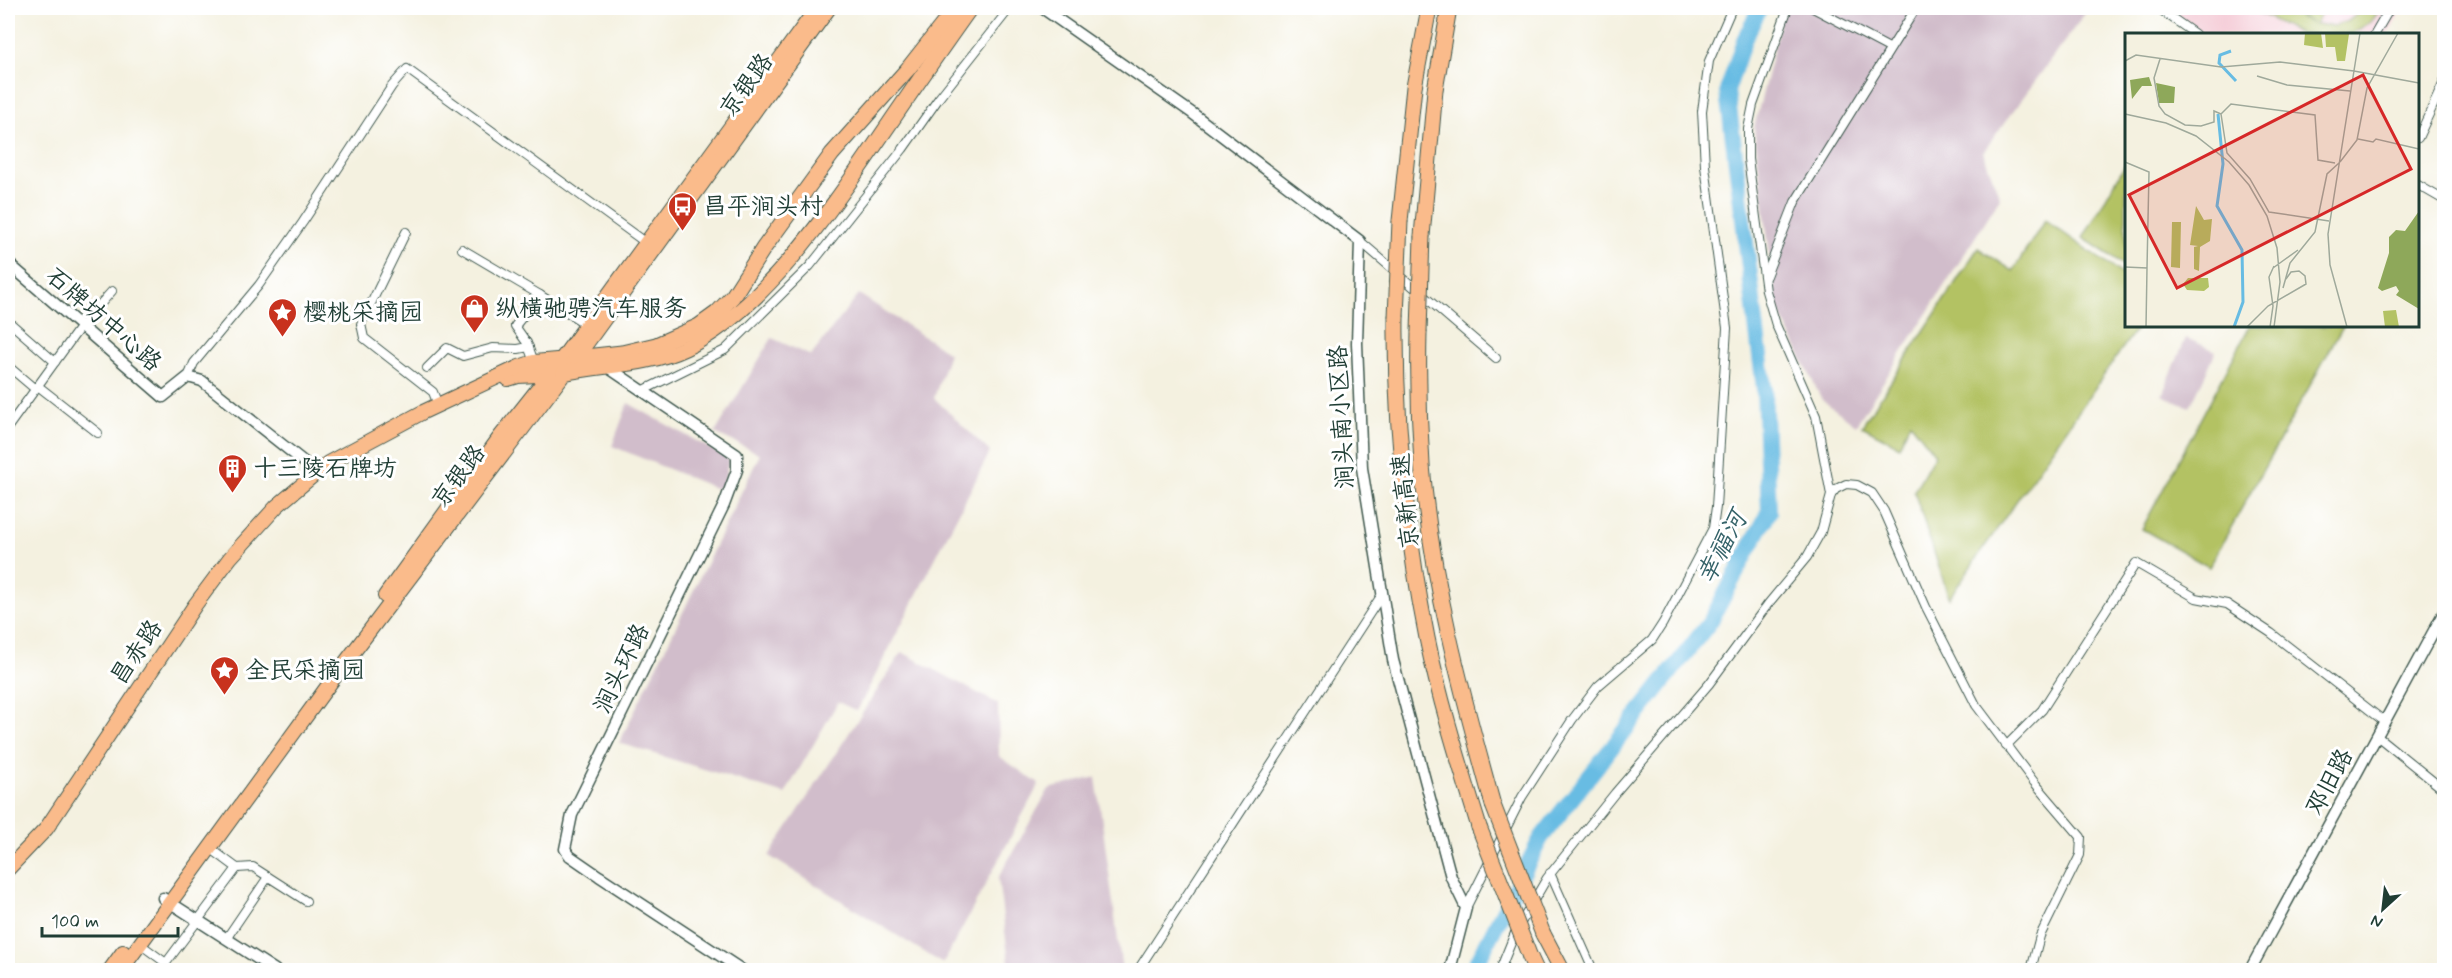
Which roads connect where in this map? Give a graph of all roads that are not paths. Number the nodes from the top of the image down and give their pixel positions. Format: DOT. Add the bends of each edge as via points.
graph roads {
  1 [pos="817,8"];
  2 [pos="829,8"];
  3 [pos="956,8"];
  4 [pos="970,8"];
  5 [pos="1010,8"];
  6 [pos="1042,8"];
  7 [pos="1429,8"];
  8 [pos="1449,8"];
  9 [pos="1732,8"];
  10 [pos="1788,8"];
  11 [pos="1813,8"];
  12 [pos="1916,8"];
  13 [pos="2158,8"];
  14 [pos="2390,8"];
  15 [pos="2194,33"];
  16 [pos="2376,33"];
  17 [pos="1889,48"];
  18 [pos="2445,82"];
  19 [pos="2419,136"];
  20 [pos="2419,187"];
  21 [pos="2445,200"];
  22 [pos="406,232"];
  23 [pos="1360,241"];
  24 [pos="646,243"];
  25 [pos="462,249"];
  26 [pos="8,263"];
  27 [pos="1765,280"];
  28 [pos="112,291"];
  29 [pos="540,295"];
  30 [pos="8,321"];
  31 [pos="587,325"];
  32 [pos="81,326"];
  33 [pos="529,347"];
  34 [pos="1496,358"];
  35 [pos="55,362"];
  36 [pos="534,362"];
  37 [pos="8,366"];
  38 [pos="606,366"];
  39 [pos="563,367"];
  40 [pos="427,368"];
  41 [pos="188,377"];
  42 [pos="36,388"];
  43 [pos="642,391"];
  44 [pos="438,405"];
  45 [pos="8,428"];
  46 [pos="98,433"];
  47 [pos="318,473"];
  48 [pos="1831,495"];
  49 [pos="1381,596"];
  50 [pos="2445,612"];
  51 [pos="313,701"];
  52 [pos="2385,722"];
  53 [pos="2377,736"];
  54 [pos="2006,746"];
  55 [pos="2445,790"];
  56 [pos="210,848"];
  57 [pos="237,868"];
  58 [pos="8,869"];
  59 [pos="1550,873"];
  60 [pos="268,877"];
  61 [pos="167,900"];
  62 [pos="306,901"];
  63 [pos="1466,908"];
  64 [pos="198,920"];
  65 [pos="226,939"];
  66 [pos="140,944"];
  67 [pos="1533,964"];
  68 [pos="110,970"];
  69 [pos="121,970"];
  70 [pos="275,970"];
  71 [pos="742,970"];
  72 [pos="1138,970"];
  73 [pos="1450,970"];
  74 [pos="1500,970"];
  75 [pos="1562,970"];
  76 [pos="1593,970"];
  77 [pos="2031,970"];
  78 [pos="2250,970"];
  1 -- 24 [label="main road, 京银路"];
  2 -- 39 [label="main road, 京银路"];
  3 -- 39 [label="highway" via="832,154 734,296 717,313 699,326 656,345"];
  4 -- 38 [label="highway" via="842,192 778,273 728,320 701,339 665,354"];
  5 -- 43 [label="street" via="810,266 725,350"];
  6 -- 23 [label="street" via="1192,113"];
  7 -- 67 [label="highway, 京新高速, bridge" via="1414,87 1400,221 1395,370 1401,457 1412,551 1450,732 1479,827"];
  8 -- 75 [label="highway, 京新高速, bridge" via="1435,90 1422,236 1422,466 1432,548 1454,655 1492,806 1543,934"];
  9 -- 63 [label="street" via="1709,61 1702,111 1705,166 1727,328 1713,528 1652,640 1598,686 1542,764"];
  10 -- 27 [label="street" via="1748,129 1748,159"];
  11 -- 17 [label="street"];
  12 -- 17 [label="street"];
  13 -- 15 [label="street"];
  14 -- 16 [label="street"];
  17 -- 27 [label="street" via="1795,202"];
  18 -- 19 [label="street"];
  20 -- 21 [label="street"];
  22 -- 44 [label="street" via="361,324 364,338 433,392"];
  23 -- 34 [label="street"];
  23 -- 49 [label="street, 涧头南小区路" via="1357,343 1362,468"];
  24 -- 31 [label="main road, 京银路"];
  24 -- 41 [label="street" via="407,69 265,276 194,363"];
  25 -- 29 [label="street"];
  26 -- 32 [label="street, 石牌坊中心路"];
  27 -- 48 [label="street" via="1776,325 1816,416"];
  28 -- 32 [label="street"];
  29 -- 31 [label="street"];
  29 -- 33 [label="street" via="515,326"];
  30 -- 35 [label="street"];
  31 -- 39 [label="main road, 京银路"];
  32 -- 35 [label="street"];
  32 -- 41 [label="street, 石牌坊中心路" via="163,397"];
  33 -- 36 [label="street"];
  33 -- 40 [label="street" via="493,348 463,356 447,348"];
  35 -- 42 [label="street"];
  36 -- 39 [label="main road, 昌赤路"];
  36 -- 44 [label="main road, 昌赤路"];
  37 -- 42 [label="street"];
  38 -- 39 [label="highway"];
  38 -- 43 [label="street, 涧头环路"];
  39 -- 47 [label="main road, 昌赤路" via="503,381"];
  39 -- 51 [label="main road, 京银路"];
  41 -- 47 [label="street, 石牌坊中心路" via="202,381"];
  42 -- 45 [label="street"];
  42 -- 46 [label="street"];
  43 -- 71 [label="street, 涧头环路" via="737,455 737,470 724,505 572,815 565,849 599,876"];
  44 -- 47 [label="main road, 昌赤路" via="328,463"];
  47 -- 58 [label="main road, 昌赤路" via="277,506 230,558 46,829"];
  48 -- 54 [label="street" via="1846,484 1872,493 1976,705"];
  48 -- 59 [label="street" via="1821,532 1807,557 1709,684"];
  49 -- 63 [label="street, 涧头南小区路" via="1393,660 1432,810 1451,877"];
  49 -- 72 [label="street"];
  50 -- 52 [label="street, 邓旧路"];
  51 -- 56 [label="main road, 京银路"];
  51 -- 61 [label="main road, 京银路"];
  52 -- 53 [label="street, 邓旧路"];
  52 -- 54 [label="street" via="2271,633 2227,604 2196,598 2136,563 2042,710"];
  53 -- 55 [label="street"];
  53 -- 78 [label="street, 邓旧路"];
  54 -- 77 [label="street" via="2081,837 2082,847 2040,936"];
  56 -- 57 [label="street"];
  56 -- 61 [label="main road, 京银路"];
  57 -- 60 [label="street" via="253,867"];
  57 -- 64 [label="street"];
  59 -- 74 [label="street" via="1515,933"];
  59 -- 76 [label="street"];
  60 -- 62 [label="street"];
  60 -- 65 [label="street"];
  61 -- 64 [label="street"];
  61 -- 66 [label="main road, 京银路"];
  61 -- 68 [label="main road, 京银路"];
  63 -- 73 [label="street"];
  64 -- 65 [label="street"];
  64 -- 66 [label="street" via="166,963"];
  65 -- 70 [label="street"];
  66 -- 69 [label="main road, 京银路"];
}
